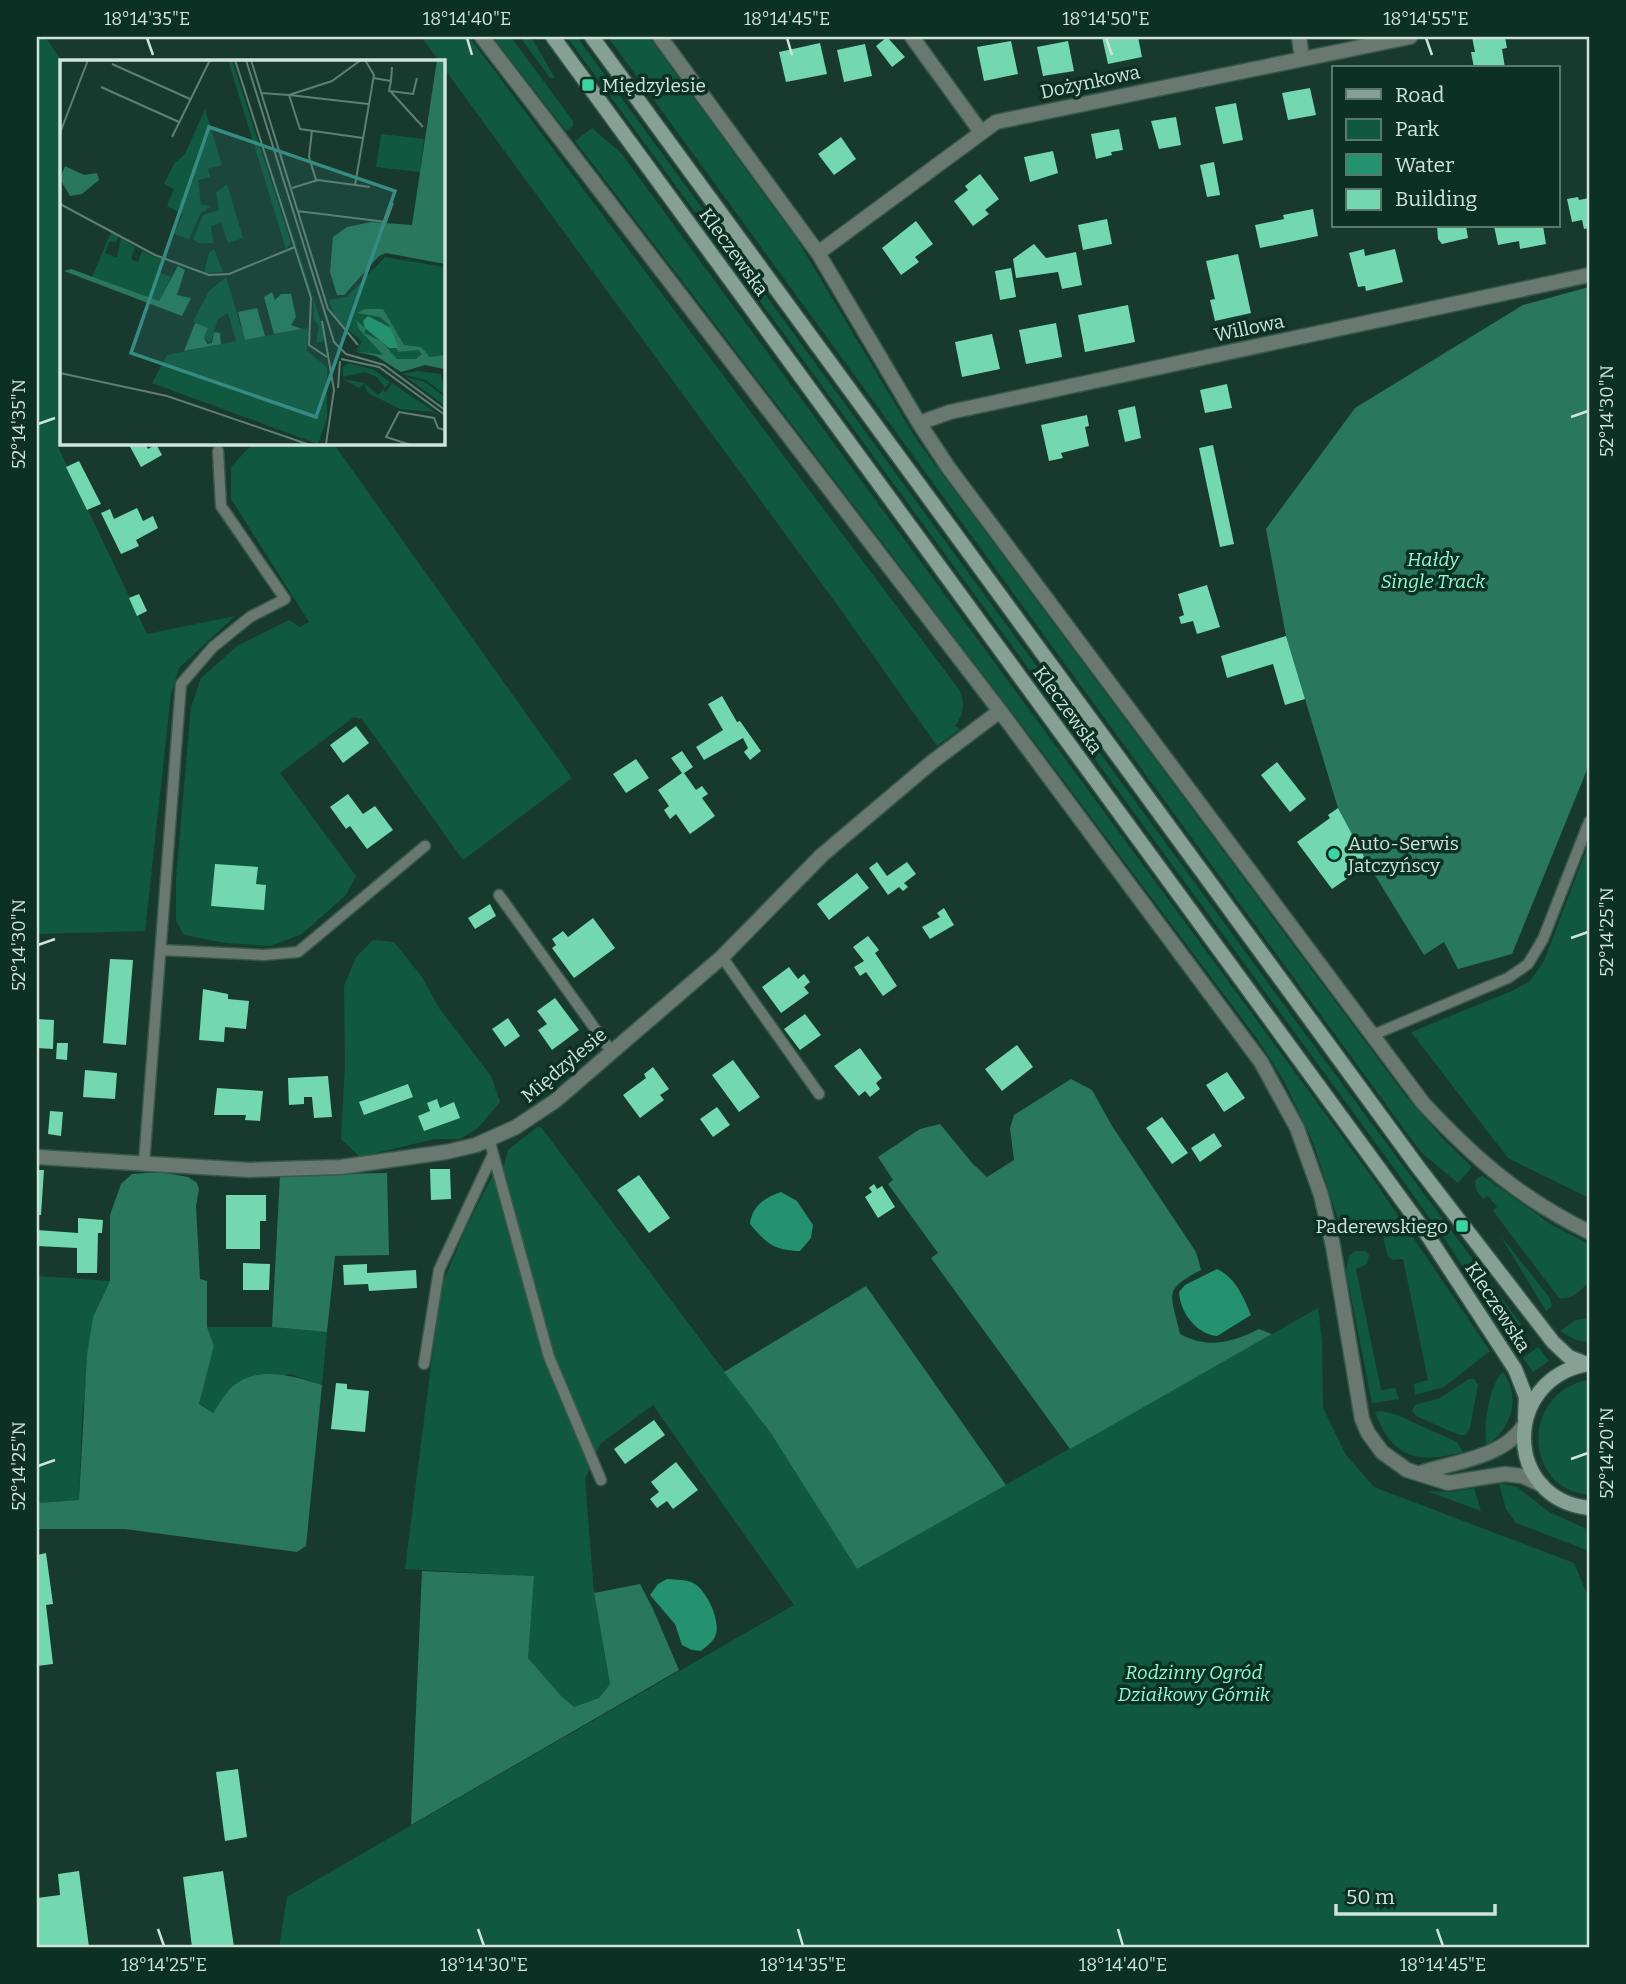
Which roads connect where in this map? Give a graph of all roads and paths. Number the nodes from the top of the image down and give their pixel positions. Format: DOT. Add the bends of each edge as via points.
graph roads {
  1 [pos="482,37"];
  2 [pos="553,37"];
  3 [pos="592,37"];
  4 [pos="660,37"];
  5 [pos="912,37"];
  6 [pos="1299,37"];
  7 [pos="1410,37"];
  8 [pos="1303,58"];
  9 [pos="981,132"];
  10 [pos="818,253"];
  11 [pos="1589,275"];
  12 [pos="919,424"];
  13 [pos="218,451"];
  14 [pos="1000,711"];
  15 [pos="1589,822"];
  16 [pos="425,846"];
  17 [pos="499,895"];
  18 [pos="160,950"];
  19 [pos="722,957"];
  20 [pos="1373,1035"];
  21 [pos="611,1052"];
  22 [pos="819,1094"];
  23 [pos="489,1139"];
  24 [pos="493,1154"];
  25 [pos="37,1157"];
  26 [pos="144,1163"];
  27 [pos="1589,1232"];
  28 [pos="424,1364"];
  29 [pos="1588,1364"];
  30 [pos="1525,1421"];
  31 [pos="1420,1473"];
  32 [pos="601,1480"];
  33 [pos="1542,1485"];
  34 [pos="1586,1509"];
  1 -- 14 [label="street"];
  2 -- 30 [label="main road, Kleczewska" via="1426,1233 1515,1369 1526,1397"];
  3 -- 29 [label="main road, Kleczewska" via="1418,1167 1553,1342 1569,1357"];
  4 -- 10 [label="street"];
  5 -- 9 [label="street"];
  6 -- 8 [label="street"];
  7 -- 8 [label="street, Dożynkowa"];
  8 -- 9 [label="street, Dożynkowa" via="1013,117"];
  9 -- 10 [label="street, Dożynkowa"];
  10 -- 12 [label="street"];
  11 -- 12 [label="street, Willowa" via="950,412"];
  12 -- 20 [label="street"];
  13 -- 18 [label="lane" via="221,506 285,599 250,617 222,639 181,684"];
  14 -- 19 [label="street, Międzylesie" via="821,855"];
  14 -- 31 [label="street" via="1244,1037 1277,1088 1321,1195 1364,1426 1388,1458"];
  15 -- 20 [label="lane" via="1528,964 1508,978"];
  16 -- 18 [label="lane" via="298,951 264,955"];
  17 -- 21 [label="lane"];
  18 -- 26 [label="lane"];
  19 -- 21 [label="street, Międzylesie"];
  19 -- 22 [label="lane"];
  20 -- 27 [label="street" via="1423,1103 1473,1154 1523,1195"];
  21 -- 23 [label="street, Międzylesie" via="544,1109"];
  23 -- 24 [label="lane"];
  23 -- 26 [label="street, Międzylesie" via="434,1154 304,1169"];
  24 -- 28 [label="lane" via="439,1270"];
  24 -- 32 [label="lane" via="549,1357"];
  25 -- 26 [label="street, Międzylesie"];
  29 -- 30 [label="main road" via="1553,1377 1536,1395"];
  30 -- 31 [label="street" via="1515,1438 1494,1451"];
  30 -- 33 [label="main road, Kleczewska" via="1528,1463"];
  31 -- 33 [label="street" via="1448,1483 1513,1474"];
  33 -- 34 [label="main road" via="1560,1499"];
}
